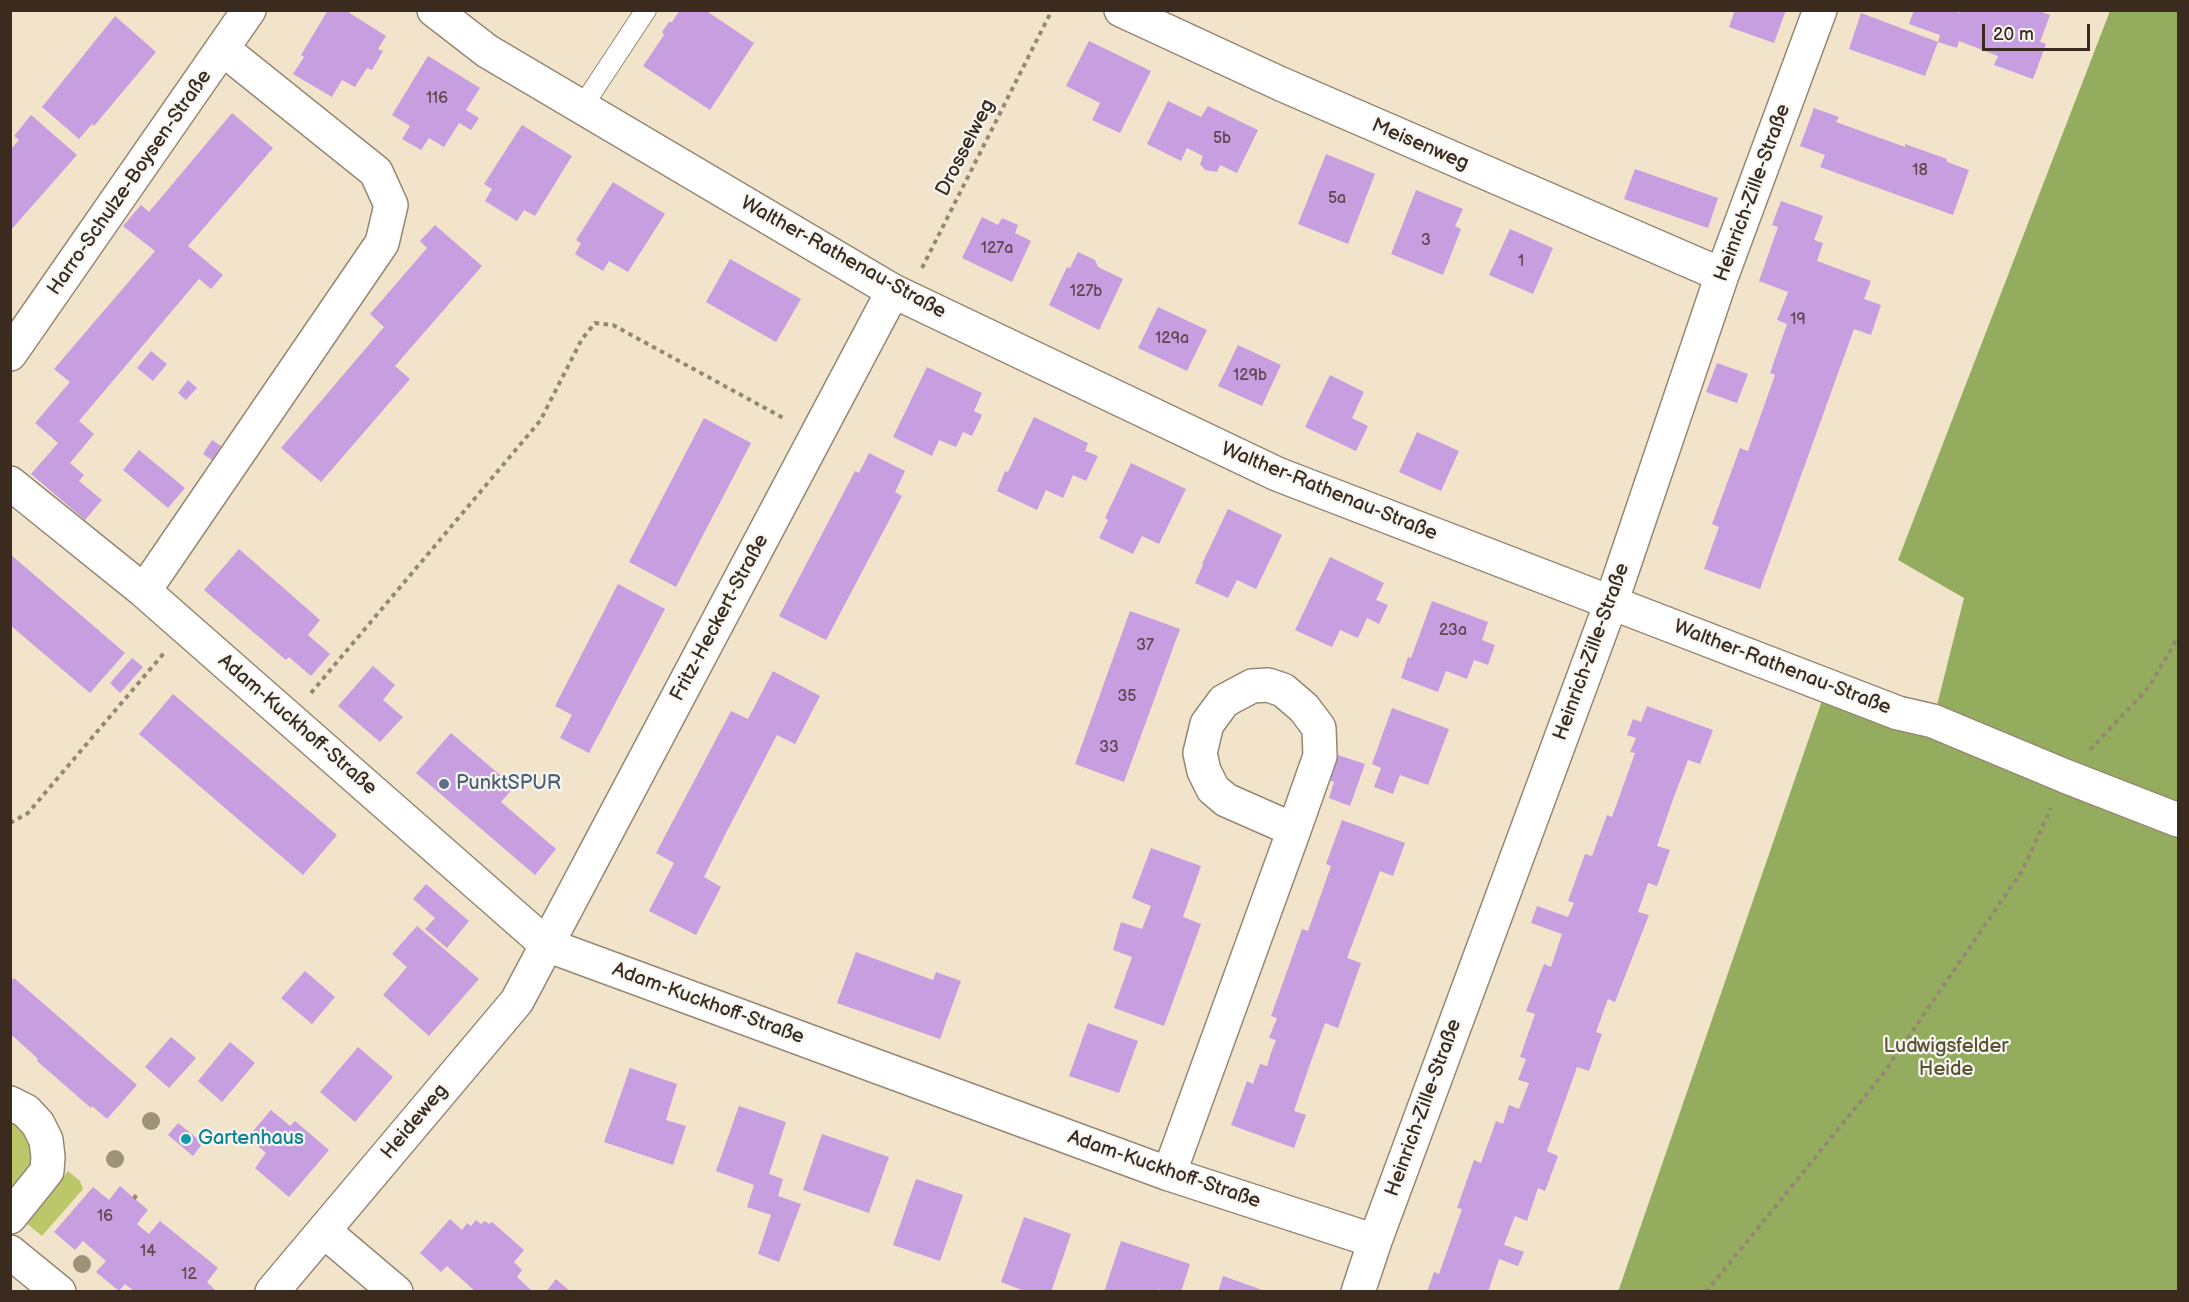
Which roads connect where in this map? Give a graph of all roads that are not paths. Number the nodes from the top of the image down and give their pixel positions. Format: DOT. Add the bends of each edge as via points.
graph roads {
  1 [pos="249,10"];
  2 [pos="434,10"];
  3 [pos="646,10"];
  4 [pos="1121,10"];
  5 [pos="1820,10"];
  6 [pos="224,50"];
  7 [pos="582,107"];
  8 [pos="1722,276"];
  9 [pos="900,295"];
  10 [pos="10,354"];
  11 [pos="10,483"];
  12 [pos="144,591"];
  13 [pos="1611,603"];
  14 [pos="2178,819"];
  15 [pos="1294,830"];
  16 [pos="547,945"];
  17 [pos="10,1103"];
  18 [pos="1169,1174"];
  19 [pos="10,1217"];
  20 [pos="324,1231"];
  21 [pos="1374,1241"];
  22 [pos="10,1252"];
  23 [pos="59,1292"];
  24 [pos="272,1292"];
  25 [pos="396,1292"];
  26 [pos="1358,1292"];
  1 -- 6 [label="street, Harro-Schulze-Boysen-Straße"];
  2 -- 7 [label="street, Walther-Rathenau-Straße" via="487,51"];
  3 -- 7 [label="lane"];
  4 -- 8 [label="street, Meisenweg"];
  5 -- 8 [label="street, Heinrich-Zille-Straße"];
  6 -- 10 [label="street, Harro-Schulze-Boysen-Straße"];
  6 -- 12 [label="street" via="375,172 391,205 382,243"];
  7 -- 9 [label="street, Walther-Rathenau-Straße"];
  8 -- 13 [label="street, Heinrich-Zille-Straße"];
  9 -- 13 [label="street, Walther-Rathenau-Straße" via="1276,474"];
  9 -- 16 [label="street, Fritz-Heckert-Straße" via="816,437"];
  11 -- 12 [label="street, Adam-Kuckhoff-Straße"];
  12 -- 16 [label="street, Adam-Kuckhoff-Straße"];
  13 -- 14 [label="street, Walther-Rathenau-Straße" via="1898,713 1933,721"];
  13 -- 21 [label="street, Heinrich-Zille-Straße"];
  15 -- 18 [label="street"];
  16 -- 18 [label="street, Adam-Kuckhoff-Straße"];
  16 -- 20 [label="street, Heideweg" via="517,1000"];
  17 -- 19 [label="street" via="39,1124 48,1157 47,1171"];
  18 -- 21 [label="street, Adam-Kuckhoff-Straße"];
  20 -- 24 [label="street, Heideweg"];
  20 -- 25 [label="street"];
  21 -- 26 [label="street, Heinrich-Zille-Straße"];
  22 -- 23 [label="street"];
}
